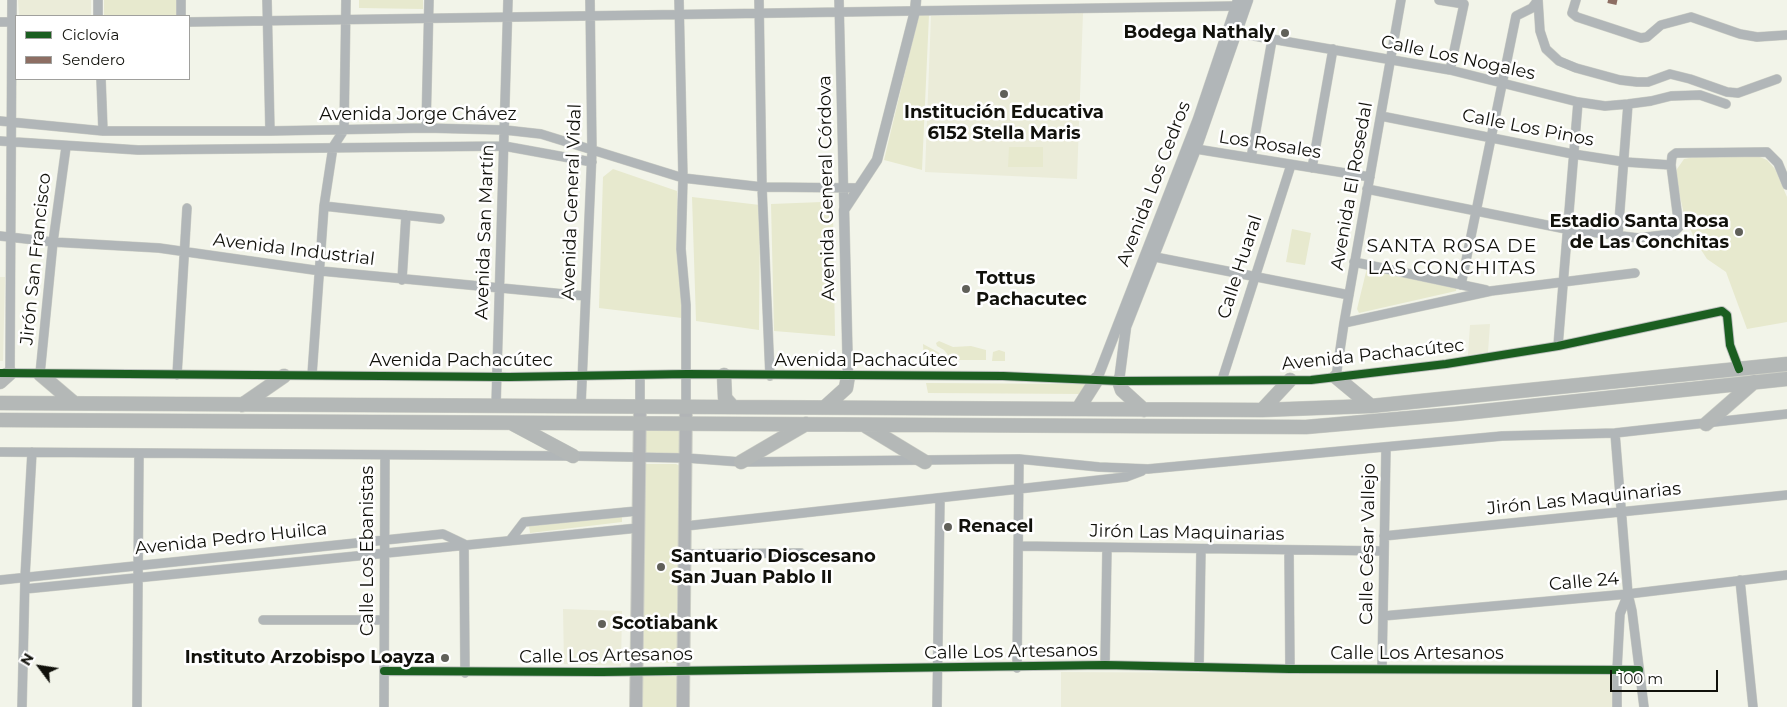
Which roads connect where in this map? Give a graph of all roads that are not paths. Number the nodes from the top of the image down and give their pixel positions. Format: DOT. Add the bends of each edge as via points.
graph roads {
  1 [pos="12,0"];
  2 [pos="98,0"];
  3 [pos="181,0"];
  4 [pos="268,0"];
  5 [pos="346,0"];
  6 [pos="429,0"];
  7 [pos="508,0"];
  8 [pos="590,0"];
  9 [pos="679,0"];
  10 [pos="760,0"];
  11 [pos="839,0"];
  12 [pos="916,0"];
  13 [pos="1248,0"];
  14 [pos="1401,0"];
  15 [pos="1439,0"];
  16 [pos="1538,0"];
  17 [pos="1576,0"];
  18 [pos="1237,3"];
  19 [pos="1051,4"];
  20 [pos="915,11"];
  21 [pos="840,12"];
  22 [pos="760,13"];
  23 [pos="680,14"];
  24 [pos="98,15"];
  25 [pos="181,15"];
  26 [pos="591,16"];
  27 [pos="508,18"];
  28 [pos="429,20"];
  29 [pos="268,21"];
  30 [pos="345,21"];
  31 [pos="0,22"];
  32 [pos="14,22"];
  33 [pos="190,22"];
  34 [pos="1237,33"];
  35 [pos="1787,35"];
  36 [pos="1272,40"];
  37 [pos="1333,50"];
  38 [pos="1390,59"];
  39 [pos="1450,70"];
  40 [pos="1778,79"];
  41 [pos="101,80"];
  42 [pos="1502,82"];
  43 [pos="1578,102"];
  44 [pos="1628,104"];
  45 [pos="1726,104"];
  46 [pos="1380,116"];
  47 [pos="0,121"];
  48 [pos="11,122"];
  49 [pos="426,128"];
  50 [pos="344,130"];
  51 [pos="505,130"];
  52 [pos="103,131"];
  53 [pos="270,131"];
  54 [pos="1491,137"];
  55 [pos="0,141"];
  56 [pos="10,142"];
  57 [pos="504,146"];
  58 [pos="66,147"];
  59 [pos="333,147"];
  60 [pos="1196,149"];
  61 [pos="592,152"];
  62 [pos="1573,154"];
  63 [pos="1251,158"];
  64 [pos="592,162"];
  65 [pos="1624,162"];
  66 [pos="1291,165"];
  67 [pos="1671,165"];
  68 [pos="1312,168"];
  69 [pos="1370,177"];
  70 [pos="683,178"];
  71 [pos="1787,185"];
  72 [pos="762,187"];
  73 [pos="844,187"];
  74 [pos="858,188"];
  75 [pos="1367,189"];
  76 [pos="324,206"];
  77 [pos="187,208"];
  78 [pos="844,210"];
  79 [pos="1476,211"];
  80 [pos="406,215"];
  81 [pos="440,219"];
  82 [pos="1566,229"];
  83 [pos="0,236"];
  84 [pos="1618,236"];
  85 [pos="11,237"];
  86 [pos="53,242"];
  87 [pos="184,251"];
  88 [pos="1155,257"];
  89 [pos="1354,262"];
  90 [pos="321,271"];
  91 [pos="1635,273"];
  92 [pos="1254,276"];
  93 [pos="402,280"];
  94 [pos="1562,282"];
  95 [pos="1461,285"];
  96 [pos="499,289"];
  97 [pos="1491,291"];
  98 [pos="1349,295"];
  99 [pos="585,296"];
  100 [pos="1344,324"];
  101 [pos="1558,346"];
  102 [pos="1105,360"];
  103 [pos="1121,362"];
  104 [pos="1787,364"];
  105 [pos="1739,369"];
  106 [pos="40,374"];
  107 [pos="687,374"];
  108 [pos="177,375"];
  109 [pos="312,375"];
  110 [pos="640,375"];
  111 [pos="3,376"];
  112 [pos="284,376"];
  113 [pos="582,376"];
  114 [pos="724,376"];
  115 [pos="770,376"];
  116 [pos="848,376"];
  117 [pos="497,377"];
  118 [pos="1336,377"];
  119 [pos="1097,379"];
  120 [pos="1787,379"];
  121 [pos="1222,380"];
  122 [pos="1290,380"];
  123 [pos="1119,381"];
  124 [pos="1754,382"];
  125 [pos="1507,392"];
  126 [pos="0,403"];
  127 [pos="74,403"];
  128 [pos="89,404"];
  129 [pos="242,405"];
  130 [pos="496,405"];
  131 [pos="581,405"];
  132 [pos="206,406"];
  133 [pos="640,406"];
  134 [pos="686,406"];
  135 [pos="732,406"];
  136 [pos="1371,406"];
  137 [pos="825,407"];
  138 [pos="1508,408"];
  139 [pos="1078,409"];
  140 [pos="1144,410"];
  141 [pos="1177,410"];
  142 [pos="1262,410"];
  143 [pos="1787,414"];
  144 [pos="0,420"];
  145 [pos="89,421"];
  146 [pos="205,421"];
  147 [pos="510,422"];
  148 [pos="640,423"];
  149 [pos="686,424"];
  150 [pos="806,424"];
  151 [pos="864,424"];
  152 [pos="1706,424"];
  153 [pos="1177,427"];
  154 [pos="1615,433"];
  155 [pos="1386,448"];
  156 [pos="0,452"];
  157 [pos="32,452"];
  158 [pos="139,453"];
  159 [pos="385,455"];
  160 [pos="573,456"];
  161 [pos="639,458"];
  162 [pos="686,458"];
  163 [pos="1020,459"];
  164 [pos="742,462"];
  165 [pos="925,462"];
  166 [pos="1148,470"];
  167 [pos="1019,488"];
  168 [pos="1787,495"];
  169 [pos="940,499"];
  170 [pos="638,511"];
  171 [pos="1621,512"];
  172 [pos="686,526"];
  173 [pos="638,528"];
  174 [pos="1384,536"];
  175 [pos="385,539"];
  176 [pos="511,539"];
  177 [pos="464,544"];
  178 [pos="1019,546"];
  179 [pos="1107,548"];
  180 [pos="1201,549"];
  181 [pos="1289,551"];
  182 [pos="1384,551"];
  183 [pos="385,552"];
  184 [pos="801,553"];
  185 [pos="685,554"];
  186 [pos="138,565"];
  187 [pos="1787,575"];
  188 [pos="25,577"];
  189 [pos="138,578"];
  190 [pos="0,580"];
  191 [pos="1740,580"];
  192 [pos="25,590"];
  193 [pos="1628,594"];
  194 [pos="1383,616"];
  195 [pos="263,620"];
  196 [pos="384,620"];
  197 [pos="1104,666"];
  198 [pos="1198,667"];
  199 [pos="938,668"];
  200 [pos="1018,668"];
  201 [pos="684,669"];
  202 [pos="1290,669"];
  203 [pos="1382,669"];
  204 [pos="1616,670"];
  205 [pos="1640,670"];
  206 [pos="384,671"];
  207 [pos="636,672"];
  208 [pos="465,673"];
  209 [pos="22,707"];
  210 [pos="137,707"];
  211 [pos="384,707"];
  212 [pos="636,707"];
  213 [pos="683,707"];
  214 [pos="938,707"];
  215 [pos="1617,707"];
  216 [pos="1644,707"];
  217 [pos="1753,707"];
  1 -- 32 [label="street"];
  2 -- 24 [label="street"];
  3 -- 25 [label="street"];
  4 -- 29 [label="street"];
  5 -- 30 [label="street"];
  6 -- 28 [label="street"];
  7 -- 27 [label="street, Avenida San Martín"];
  8 -- 26 [label="street, Avenida General Vidal"];
  9 -- 23 [label="street"];
  10 -- 22 [label="street"];
  11 -- 21 [label="street, Avenida General Córdova"];
  12 -- 20 [label="street"];
  13 -- 34 [label="street, Avenida Los Cedros"];
  14 -- 38 [label="street, Avenida El Rosedal"];
  15 -- 39 [label="street" via="1464,4"];
  16 -- 40 [label="street" via="1540,31 1546,49 1559,61 1576,68 1637,82 1648,82 1670,74 1738,93"];
  16 -- 42 [label="street" via="1532,8 1516,16"];
  17 -- 35 [label="street" via="1572,13 1577,17 1641,38 1661,25 1691,17 1740,34 1757,37"];
  18 -- 19 [label="street"];
  18 -- 102 [label="street, Avenida Los Cedros" via="1198,119"];
  19 -- 20 [label="street"];
  20 -- 21 [label="street"];
  20 -- 74 [label="street" via="877,160"];
  21 -- 22 [label="street"];
  21 -- 73 [label="street, Avenida General Córdova"];
  22 -- 23 [label="street"];
  22 -- 72 [label="street"];
  23 -- 26 [label="street"];
  23 -- 70 [label="street"];
  26 -- 27 [label="street"];
  26 -- 61 [label="street, Avenida General Vidal"];
  27 -- 28 [label="street"];
  27 -- 51 [label="street, Avenida San Martín"];
  28 -- 30 [label="street"];
  28 -- 49 [label="street"];
  29 -- 30 [label="street"];
  29 -- 33 [label="street"];
  29 -- 53 [label="street"];
  30 -- 50 [label="street"];
  31 -- 32 [label="street"];
  32 -- 48 [label="street"];
  34 -- 36 [label="street, Calle Los Nogales"];
  34 -- 60 [label="street, Avenida Los Cedros"];
  36 -- 37 [label="street, Calle Los Nogales"];
  36 -- 63 [label="street"];
  37 -- 38 [label="street, Calle Los Nogales"];
  37 -- 68 [label="street"];
  38 -- 39 [label="street, Calle Los Nogales"];
  38 -- 46 [label="street, Avenida El Rosedal"];
  39 -- 42 [label="street, Calle Los Nogales"];
  41 -- 52 [label="street"];
  42 -- 43 [label="street, Calle Los Nogales"];
  42 -- 54 [label="street"];
  43 -- 44 [label="street, Calle Los Nogales" via="1605,106"];
  43 -- 62 [label="street"];
  44 -- 45 [label="street, Calle Los Nogales" via="1671,96 1700,95"];
  44 -- 65 [label="street"];
  46 -- 54 [label="street, Calle Los Pinos"];
  46 -- 69 [label="street, Avenida El Rosedal"];
  47 -- 48 [label="street, Avenida Jorge Chávez"];
  48 -- 52 [label="street, Avenida Jorge Chávez"];
  48 -- 56 [label="street"];
  49 -- 50 [label="street, Avenida Jorge Chávez"];
  49 -- 51 [label="street, Avenida Jorge Chávez"];
  50 -- 53 [label="street, Avenida Jorge Chávez"];
  50 -- 59 [label="street"];
  51 -- 57 [label="street, Avenida San Martín"];
  51 -- 61 [label="street, Avenida Jorge Chávez" via="541,134"];
  52 -- 53 [label="street, Avenida Jorge Chávez"];
  54 -- 62 [label="street, Calle Los Pinos"];
  54 -- 79 [label="street"];
  55 -- 56 [label="street, Avenida Jorge Chávez"];
  56 -- 58 [label="street, Avenida Jorge Chávez"];
  56 -- 85 [label="street"];
  57 -- 59 [label="street, Avenida Jorge Chávez"];
  57 -- 64 [label="street, Avenida Jorge Chávez"];
  57 -- 96 [label="street, Avenida San Martín"];
  58 -- 59 [label="street, Avenida Jorge Chávez" via="138,150"];
  58 -- 86 [label="street, Jirón San Francisco"];
  59 -- 76 [label="street"];
  60 -- 63 [label="street, Los Rosales"];
  60 -- 88 [label="street, Avenida Los Cedros"];
  61 -- 64 [label="street, Avenida General Vidal"];
  61 -- 70 [label="street, Avenida Jorge Chávez"];
  62 -- 65 [label="street, Calle Los Pinos"];
  62 -- 82 [label="street"];
  63 -- 66 [label="street, Los Rosales"];
  64 -- 99 [label="street, Avenida General Vidal"];
  65 -- 67 [label="street, Calle Los Pinos"];
  65 -- 84 [label="street"];
  66 -- 68 [label="street, Los Rosales"];
  66 -- 92 [label="street, Calle Huaral"];
  67 -- 71 [label="street" via="1672,156 1682,152 1767,152 1778,164"];
  67 -- 84 [label="street" via="1679,228 1660,237"];
  68 -- 69 [label="street, Los Rosales"];
  69 -- 75 [label="street, Avenida El Rosedal"];
  70 -- 72 [label="street, Avenida Jorge Chávez"];
  70 -- 107 [label="street" via="681,249"];
  72 -- 73 [label="street, Avenida Jorge Chávez"];
  72 -- 115 [label="street"];
  73 -- 74 [label="street, Avenida Jorge Chávez"];
  73 -- 78 [label="street, Avenida General Córdova"];
  74 -- 78 [label="street"];
  75 -- 79 [label="street"];
  75 -- 89 [label="street, Avenida El Rosedal"];
  76 -- 80 [label="street"];
  76 -- 90 [label="street"];
  77 -- 87 [label="street"];
  78 -- 116 [label="street, Avenida General Córdova"];
  79 -- 82 [label="street"];
  79 -- 95 [label="street"];
  80 -- 81 [label="street"];
  80 -- 93 [label="street"];
  82 -- 84 [label="street"];
  82 -- 94 [label="street"];
  83 -- 85 [label="street, Avenida Industrial"];
  85 -- 86 [label="street, Avenida Industrial"];
  85 -- 111 [label="street"];
  86 -- 87 [label="street, Avenida Industrial"];
  86 -- 106 [label="street, Jirón San Francisco"];
  87 -- 90 [label="street, Avenida Industrial"];
  87 -- 108 [label="street"];
  88 -- 92 [label="street"];
  88 -- 103 [label="street, Avenida Los Cedros" via="1126,327"];
  89 -- 95 [label="street"];
  89 -- 98 [label="street, Avenida El Rosedal"];
  90 -- 93 [label="street, Avenida Industrial"];
  90 -- 109 [label="street"];
  91 -- 94 [label="street"];
  92 -- 98 [label="street"];
  92 -- 121 [label="street, Calle Huaral"];
  93 -- 96 [label="street, Avenida Industrial"];
  94 -- 97 [label="street"];
  94 -- 101 [label="street"];
  95 -- 97 [label="street"];
  96 -- 99 [label="street, Avenida Industrial"];
  96 -- 117 [label="street, Avenida San Martín"];
  97 -- 100 [label="street"];
  98 -- 100 [label="street, Avenida El Rosedal"];
  99 -- 113 [label="street, Avenida General Vidal"];
  100 -- 118 [label="street, Avenida El Rosedal"];
  101 -- 105 [label="street, Avenida Pachacútec" via="1722,311"];
  101 -- 118 [label="street, Avenida Pachacútec"];
  102 -- 103 [label="street"];
  102 -- 119 [label="street, Avenida Los Cedros"];
  103 -- 123 [label="street, Avenida Los Cedros"];
  104 -- 105 [label="main road"];
  105 -- 125 [label="main road"];
  106 -- 108 [label="street, Avenida Pachacútec"];
  106 -- 111 [label="street, Avenida Pachacútec"];
  106 -- 127 [label="main road"];
  107 -- 110 [label="street, Avenida Pachacútec"];
  107 -- 114 [label="street, Avenida Pachacútec"];
  107 -- 134 [label="street"];
  108 -- 112 [label="street, Avenida Pachacútec"];
  109 -- 112 [label="street, Avenida Pachacútec"];
  109 -- 117 [label="street, Avenida Pachacútec"];
  110 -- 113 [label="street, Avenida Pachacútec"];
  110 -- 133 [label="street"];
  112 -- 129 [label="main road"];
  113 -- 117 [label="street, Avenida Pachacútec"];
  113 -- 131 [label="street, Avenida General Vidal"];
  114 -- 115 [label="street, Avenida Pachacútec"];
  114 -- 135 [label="main road" via="725,398"];
  115 -- 116 [label="street, Avenida Pachacútec"];
  116 -- 119 [label="street, Avenida Pachacútec"];
  116 -- 137 [label="main road" via="846,388"];
  117 -- 130 [label="street, Avenida San Martín"];
  118 -- 122 [label="street, Avenida Pachacútec"];
  118 -- 136 [label="main road"];
  119 -- 123 [label="street, Avenida Pachacútec"];
  119 -- 139 [label="main road"];
  120 -- 124 [label="main road"];
  121 -- 122 [label="street, Avenida Pachacútec"];
  121 -- 123 [label="street, Avenida Pachacútec"];
  122 -- 142 [label="main road"];
  123 -- 140 [label="main road" via="1122,390"];
  124 -- 138 [label="main road"];
  124 -- 152 [label="main road"];
  125 -- 136 [label="main road"];
  125 -- 138 [label="main road"];
  126 -- 127 [label="main road"];
  127 -- 128 [label="main road"];
  128 -- 132 [label="main road"];
  128 -- 145 [label="main road" via="83,413"];
  129 -- 130 [label="main road"];
  129 -- 132 [label="main road"];
  130 -- 131 [label="main road"];
  131 -- 133 [label="main road"];
  132 -- 146 [label="main road"];
  133 -- 134 [label="main road"];
  133 -- 148 [label="main road"];
  134 -- 135 [label="main road"];
  134 -- 149 [label="main road"];
  135 -- 137 [label="main road"];
  136 -- 142 [label="main road"];
  137 -- 139 [label="main road"];
  138 -- 153 [label="main road" via="1306,427"];
  139 -- 140 [label="main road"];
  140 -- 141 [label="main road"];
  141 -- 142 [label="main road"];
  141 -- 153 [label="main road"];
  143 -- 152 [label="street"];
  144 -- 145 [label="main road"];
  145 -- 146 [label="main road"];
  146 -- 147 [label="main road"];
  147 -- 148 [label="main road"];
  147 -- 160 [label="main road"];
  148 -- 149 [label="main road"];
  148 -- 161 [label="main road"];
  149 -- 150 [label="main road"];
  149 -- 162 [label="main road"];
  150 -- 151 [label="main road"];
  150 -- 164 [label="main road"];
  151 -- 153 [label="main road"];
  151 -- 165 [label="main road"];
  152 -- 154 [label="street"];
  154 -- 155 [label="street" via="1502,436"];
  154 -- 171 [label="street"];
  155 -- 166 [label="street"];
  155 -- 174 [label="street, Calle César Vallejo"];
  156 -- 157 [label="street"];
  157 -- 158 [label="street"];
  157 -- 188 [label="street"];
  158 -- 159 [label="street"];
  158 -- 186 [label="street"];
  159 -- 160 [label="street"];
  159 -- 175 [label="street, Calle Los Ebanistas"];
  160 -- 161 [label="street"];
  161 -- 162 [label="street"];
  161 -- 170 [label="main road"];
  162 -- 164 [label="street"];
  162 -- 172 [label="main road"];
  163 -- 165 [label="street"];
  163 -- 166 [label="street"];
  163 -- 167 [label="street"];
  164 -- 165 [label="street"];
  166 -- 167 [label="street" via="1126,477"];
  167 -- 169 [label="street"];
  167 -- 178 [label="street"];
  168 -- 171 [label="street, Jirón Las Maquinarias"];
  169 -- 172 [label="street"];
  169 -- 199 [label="street"];
  170 -- 173 [label="main road"];
  170 -- 176 [label="street" via="524,522"];
  171 -- 174 [label="street, Jirón Las Maquinarias"];
  171 -- 193 [label="street"];
  172 -- 185 [label="main road"];
  173 -- 176 [label="street"];
  173 -- 207 [label="main road"];
  174 -- 182 [label="street, Calle César Vallejo"];
  175 -- 177 [label="street, Avenida Pedro Huilca" via="443,534"];
  175 -- 183 [label="street, Calle Los Ebanistas"];
  175 -- 186 [label="street, Avenida Pedro Huilca"];
  176 -- 177 [label="street"];
  177 -- 183 [label="street"];
  177 -- 208 [label="street"];
  178 -- 179 [label="street, Jirón Las Maquinarias"];
  178 -- 200 [label="street"];
  179 -- 180 [label="street, Jirón Las Maquinarias"];
  179 -- 197 [label="street"];
  180 -- 181 [label="street, Jirón Las Maquinarias"];
  180 -- 198 [label="street"];
  181 -- 182 [label="street, Jirón Las Maquinarias"];
  181 -- 202 [label="street"];
  182 -- 194 [label="street, Calle César Vallejo"];
  183 -- 189 [label="street"];
  183 -- 196 [label="street, Calle Los Ebanistas"];
  184 -- 185 [label="street"];
  185 -- 201 [label="main road"];
  186 -- 188 [label="street, Avenida Pedro Huilca"];
  186 -- 189 [label="street"];
  187 -- 191 [label="street, Calle 24"];
  188 -- 190 [label="street, Avenida Pedro Huilca"];
  188 -- 192 [label="street"];
  189 -- 192 [label="street"];
  189 -- 210 [label="street"];
  191 -- 193 [label="street, Calle 24"];
  191 -- 217 [label="street"];
  192 -- 209 [label="street"];
  193 -- 194 [label="street, Calle 24"];
  193 -- 204 [label="street" via="1620,614"];
  193 -- 205 [label="street"];
  194 -- 203 [label="street, Calle César Vallejo"];
  195 -- 196 [label="street"];
  196 -- 206 [label="street, Calle Los Ebanistas"];
  197 -- 198 [label="street, Calle Los Artesanos"];
  197 -- 200 [label="street, Calle Los Artesanos"];
  198 -- 202 [label="street, Calle Los Artesanos"];
  199 -- 200 [label="street, Calle Los Artesanos"];
  199 -- 201 [label="street, Calle Los Artesanos"];
  199 -- 214 [label="street"];
  201 -- 207 [label="street, Calle Los Artesanos"];
  201 -- 213 [label="main road"];
  202 -- 203 [label="street, Calle Los Artesanos"];
  203 -- 204 [label="street, Calle Los Artesanos"];
  204 -- 205 [label="street, Calle Los Artesanos"];
  204 -- 215 [label="street"];
  205 -- 216 [label="street"];
  206 -- 208 [label="street, Calle Los Artesanos"];
  206 -- 211 [label="street, Calle Los Ebanistas"];
  207 -- 208 [label="street, Calle Los Artesanos"];
  207 -- 212 [label="main road"];
}
